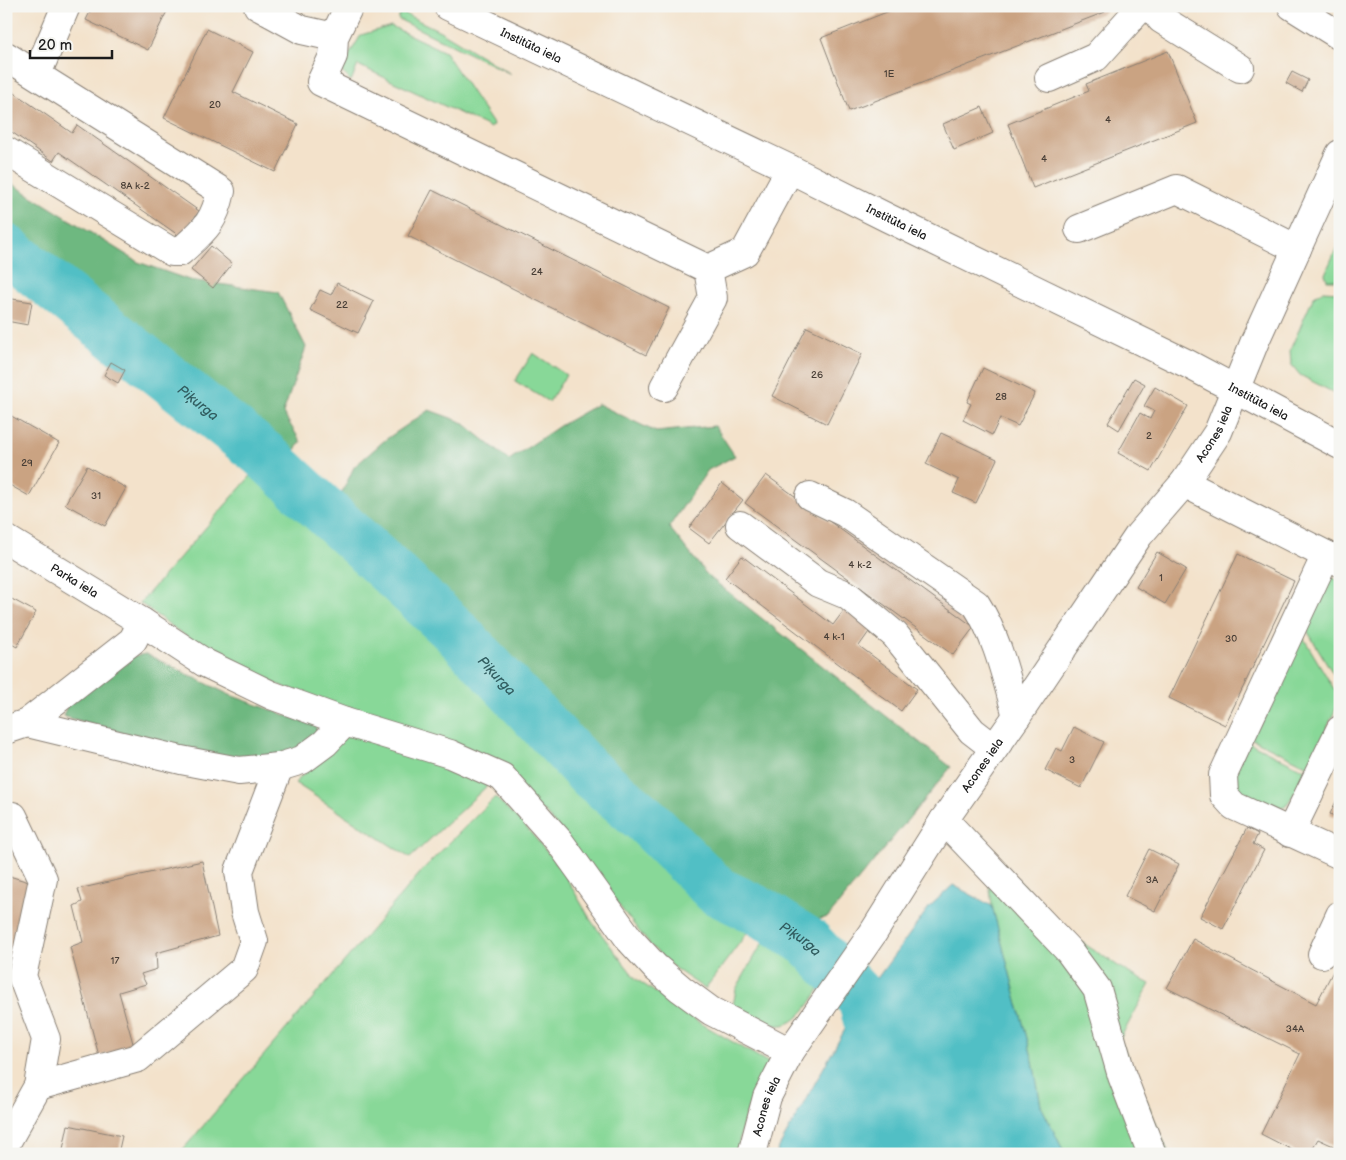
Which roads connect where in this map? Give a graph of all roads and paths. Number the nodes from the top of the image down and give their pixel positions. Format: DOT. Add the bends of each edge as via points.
graph roads {
  1 [pos="66,6"];
  2 [pos="258,6"];
  3 [pos="349,6"];
  4 [pos="448,6"];
  5 [pos="1142,6"];
  6 [pos="1152,6"];
  7 [pos="1292,6"];
  8 [pos="1340,36"];
  9 [pos="334,37"];
  10 [pos="6,56"];
  11 [pos="1240,68"];
  12 [pos="37,74"];
  13 [pos="1049,78"];
  14 [pos="6,151"];
  15 [pos="1335,165"];
  16 [pos="790,169"];
  17 [pos="1079,229"];
  18 [pos="1297,249"];
  19 [pos="708,268"];
  20 [pos="664,387"];
  21 [pos="1236,389"];
  22 [pos="1340,446"];
  23 [pos="1184,483"];
  24 [pos="810,496"];
  25 [pos="740,525"];
  26 [pos="6,539"];
  27 [pos="1333,559"];
  28 [pos="142,622"];
  29 [pos="1017,716"];
  30 [pos="345,722"];
  31 [pos="17,726"];
  32 [pos="1340,730"];
  33 [pos="994,748"];
  34 [pos="279,767"];
  35 [pos="6,815"];
  36 [pos="944,820"];
  37 [pos="1290,832"];
  38 [pos="1340,855"];
  39 [pos="1340,915"];
  40 [pos="1322,954"];
  41 [pos="790,1052"];
  42 [pos="38,1086"];
  43 [pos="6,1143"];
  44 [pos="752,1154"];
  45 [pos="1152,1154"];
  1 -- 12 [label="street"];
  2 -- 9 [label="street" via="302,30"];
  3 -- 9 [label="street"];
  4 -- 16 [label="street, Institūta iela"];
  5 -- 13 [label="street" via="1096,57"];
  6 -- 11 [label="street" via="1161,19"];
  7 -- 8 [label="street"];
  9 -- 19 [label="street" via="333,56 321,82"];
  10 -- 12 [label="street"];
  12 -- 14 [label="street" via="221,190 217,209 207,227 180,252 172,252"];
  15 -- 18 [label="street, Acones iela"];
  16 -- 19 [label="street" via="745,252"];
  16 -- 21 [label="street, Institūta iela"];
  17 -- 18 [label="street" via="1177,189"];
  18 -- 21 [label="street, Acones iela"];
  19 -- 20 [label="street" via="713,298"];
  21 -- 22 [label="street, Institūta iela"];
  21 -- 23 [label="street, Acones iela" via="1218,432"];
  23 -- 27 [label="street"];
  23 -- 29 [label="street, Acones iela" via="1139,535"];
  24 -- 29 [label="street" via="846,513 976,604 996,644"];
  25 -- 33 [label="street" via="818,583 847,595 895,635 972,731"];
  26 -- 28 [label="street, Parka iela"];
  27 -- 37 [label="street" via="1222,775 1224,795 1234,806"];
  28 -- 30 [label="street, Parka iela" via="205,663 271,695"];
  28 -- 31 [label="street" via="133,640"];
  29 -- 33 [label="street, Acones iela"];
  30 -- 34 [label="street" via="302,760"];
  30 -- 41 [label="street, Parka iela" via="450,754 502,778 559,841 630,940 655,966 711,1011"];
  31 -- 34 [label="street" via="239,771"];
  32 -- 37 [label="street"];
  33 -- 36 [label="street, Acones iela"];
  34 -- 42 [label="street" via="239,871 245,912 254,941 244,969 138,1058"];
  35 -- 42 [label="street" via="13,816 42,879 22,976 46,1039"];
  36 -- 41 [label="street, Acones iela" via="873,933"];
  36 -- 45 [label="street" via="1069,951 1097,990 1122,1076"];
  37 -- 38 [label="street"];
  39 -- 40 [label="street"];
  41 -- 44 [label="street, Acones iela" via="768,1097"];
  42 -- 43 [label="street"];
}
